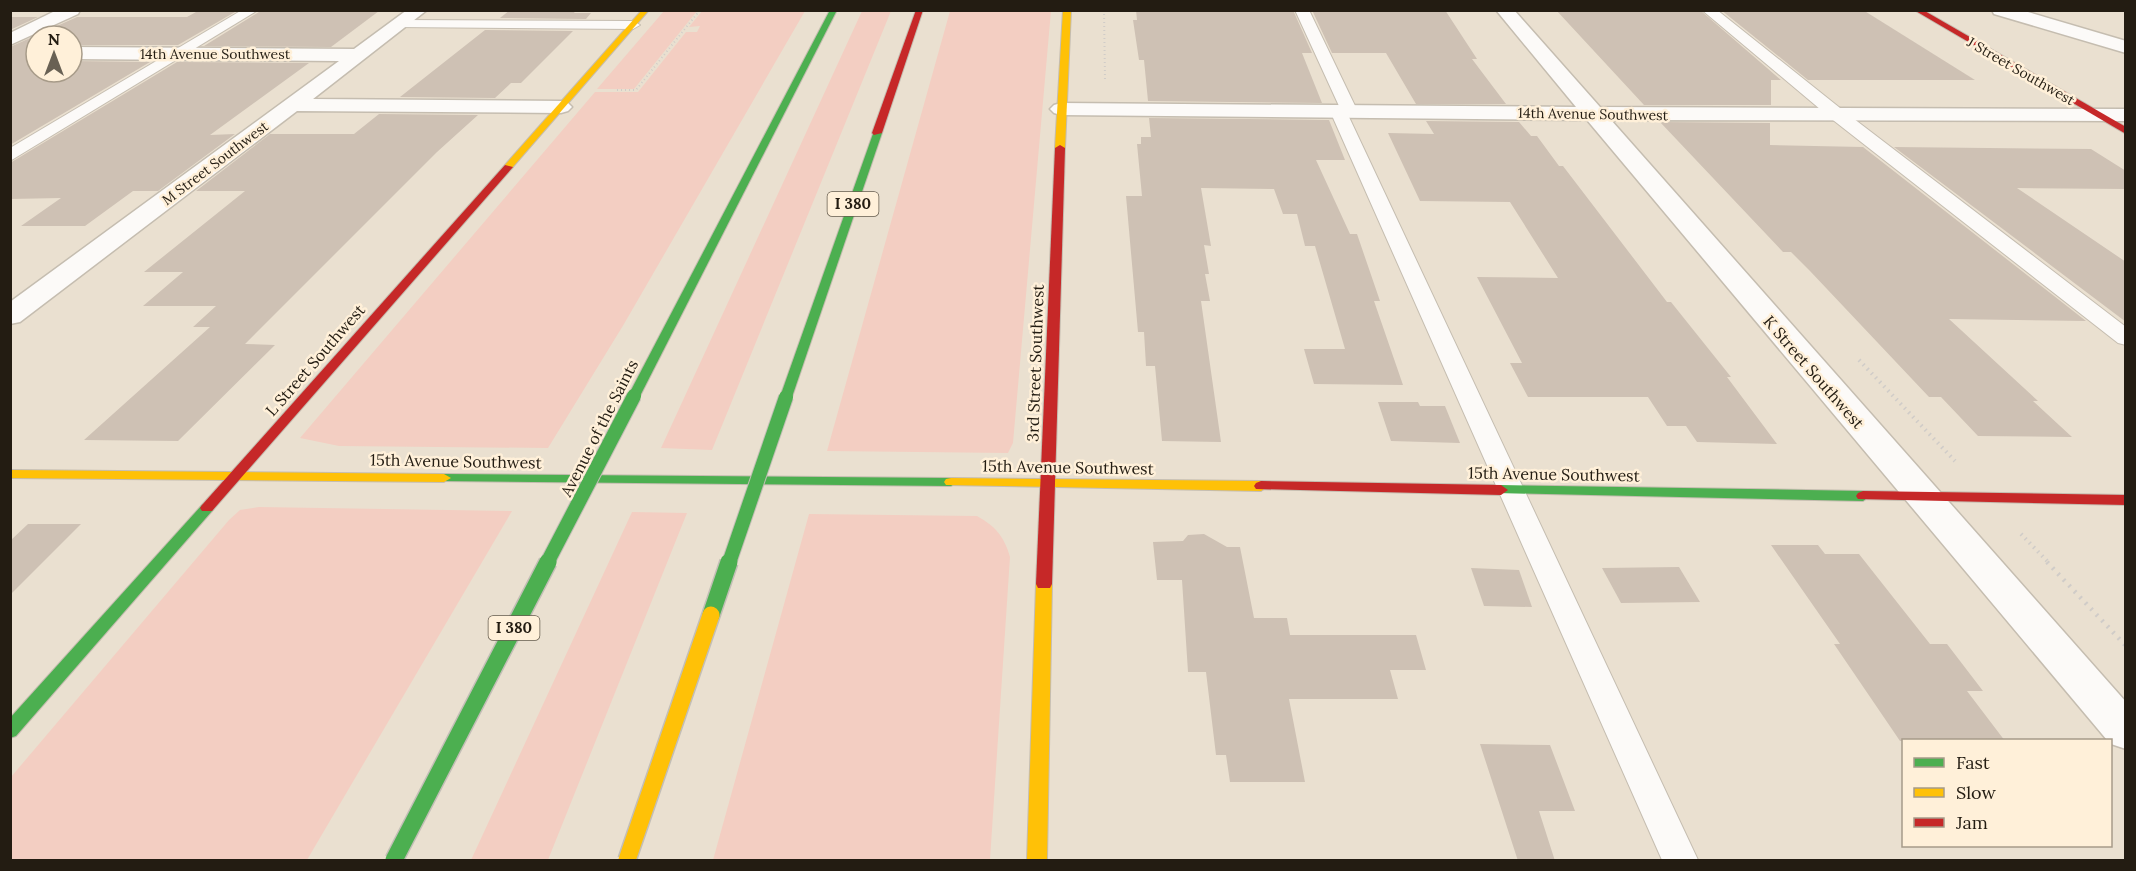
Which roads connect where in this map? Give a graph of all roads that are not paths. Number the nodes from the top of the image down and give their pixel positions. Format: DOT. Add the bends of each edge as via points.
graph roads {
  1 [pos="72,10"];
  2 [pos="252,10"];
  3 [pos="646,10"];
  4 [pos="834,10"];
  5 [pos="920,10"];
  6 [pos="1068,10"];
  7 [pos="1302,10"];
  8 [pos="1504,10"];
  9 [pos="1708,10"];
  10 [pos="1917,10"];
  11 [pos="2001,10"];
  12 [pos="409,17"];
  13 [pos="633,25"];
  14 [pos="10,40"];
  15 [pos="2126,47"];
  16 [pos="84,53"];
  17 [pos="181,54"];
  18 [pos="358,55"];
  19 [pos="292,105"];
  20 [pos="561,107"];
  21 [pos="1061,109"];
  22 [pos="1344,112"];
  23 [pos="1591,114"];
  24 [pos="2126,115"];
  25 [pos="1839,116"];
  26 [pos="2100,116"];
  27 [pos="2126,131"];
  28 [pos="10,156"];
  29 [pos="10,316"];
  30 [pos="2126,338"];
  31 [pos="10,474"];
  32 [pos="236,475"];
  33 [pos="1047,483"];
  34 [pos="1509,490"];
  35 [pos="1922,497"];
  36 [pos="2126,500"];
  37 [pos="10,731"];
  38 [pos="2126,732"];
  39 [pos="394,861"];
  40 [pos="627,861"];
  41 [pos="1037,861"];
  42 [pos="1680,861"];
  1 -- 14 [label="street"];
  2 -- 17 [label="lane"];
  3 -- 13 [label="main road, L Street Southwest"];
  4 -- 39 [label="main road, Avenue of the Saints / I 380, bridge"];
  5 -- 40 [label="main road, I 380, bridge"];
  6 -- 21 [label="main road, 3rd Street Southwest"];
  7 -- 22 [label="lane"];
  8 -- 23 [label="street, K Street Southwest"];
  9 -- 25 [label="lane"];
  10 -- 26 [label="main road, J Street Southwest"];
  11 -- 15 [label="street"];
  12 -- 13 [label="lane"];
  12 -- 18 [label="street, M Street Southwest"];
  13 -- 20 [label="main road, L Street Southwest"];
  16 -- 17 [label="street, 14th Avenue Southwest"];
  17 -- 18 [label="street, 14th Avenue Southwest"];
  17 -- 28 [label="lane"];
  18 -- 19 [label="street, M Street Southwest"];
  19 -- 20 [label="street"];
  19 -- 29 [label="street, M Street Southwest"];
  20 -- 32 [label="main road, L Street Southwest"];
  21 -- 22 [label="street, 14th Avenue Southwest"];
  21 -- 33 [label="main road, 3rd Street Southwest"];
  22 -- 23 [label="street, 14th Avenue Southwest"];
  22 -- 34 [label="lane"];
  23 -- 25 [label="street, 14th Avenue Southwest"];
  23 -- 35 [label="street, K Street Southwest"];
  24 -- 26 [label="street, 14th Avenue Southwest"];
  25 -- 26 [label="street, 14th Avenue Southwest"];
  25 -- 30 [label="lane"];
  26 -- 27 [label="main road, J Street Southwest"];
  31 -- 32 [label="main road, 15th Avenue Southwest"];
  32 -- 33 [label="main road, 15th Avenue Southwest"];
  32 -- 37 [label="main road, L Street Southwest"];
  33 -- 34 [label="main road, 15th Avenue Southwest"];
  33 -- 41 [label="main road, 3rd Street Southwest"];
  34 -- 35 [label="main road, 15th Avenue Southwest"];
  34 -- 42 [label="lane"];
  35 -- 36 [label="main road, 15th Avenue Southwest"];
  35 -- 38 [label="street, K Street Southwest"];
}
